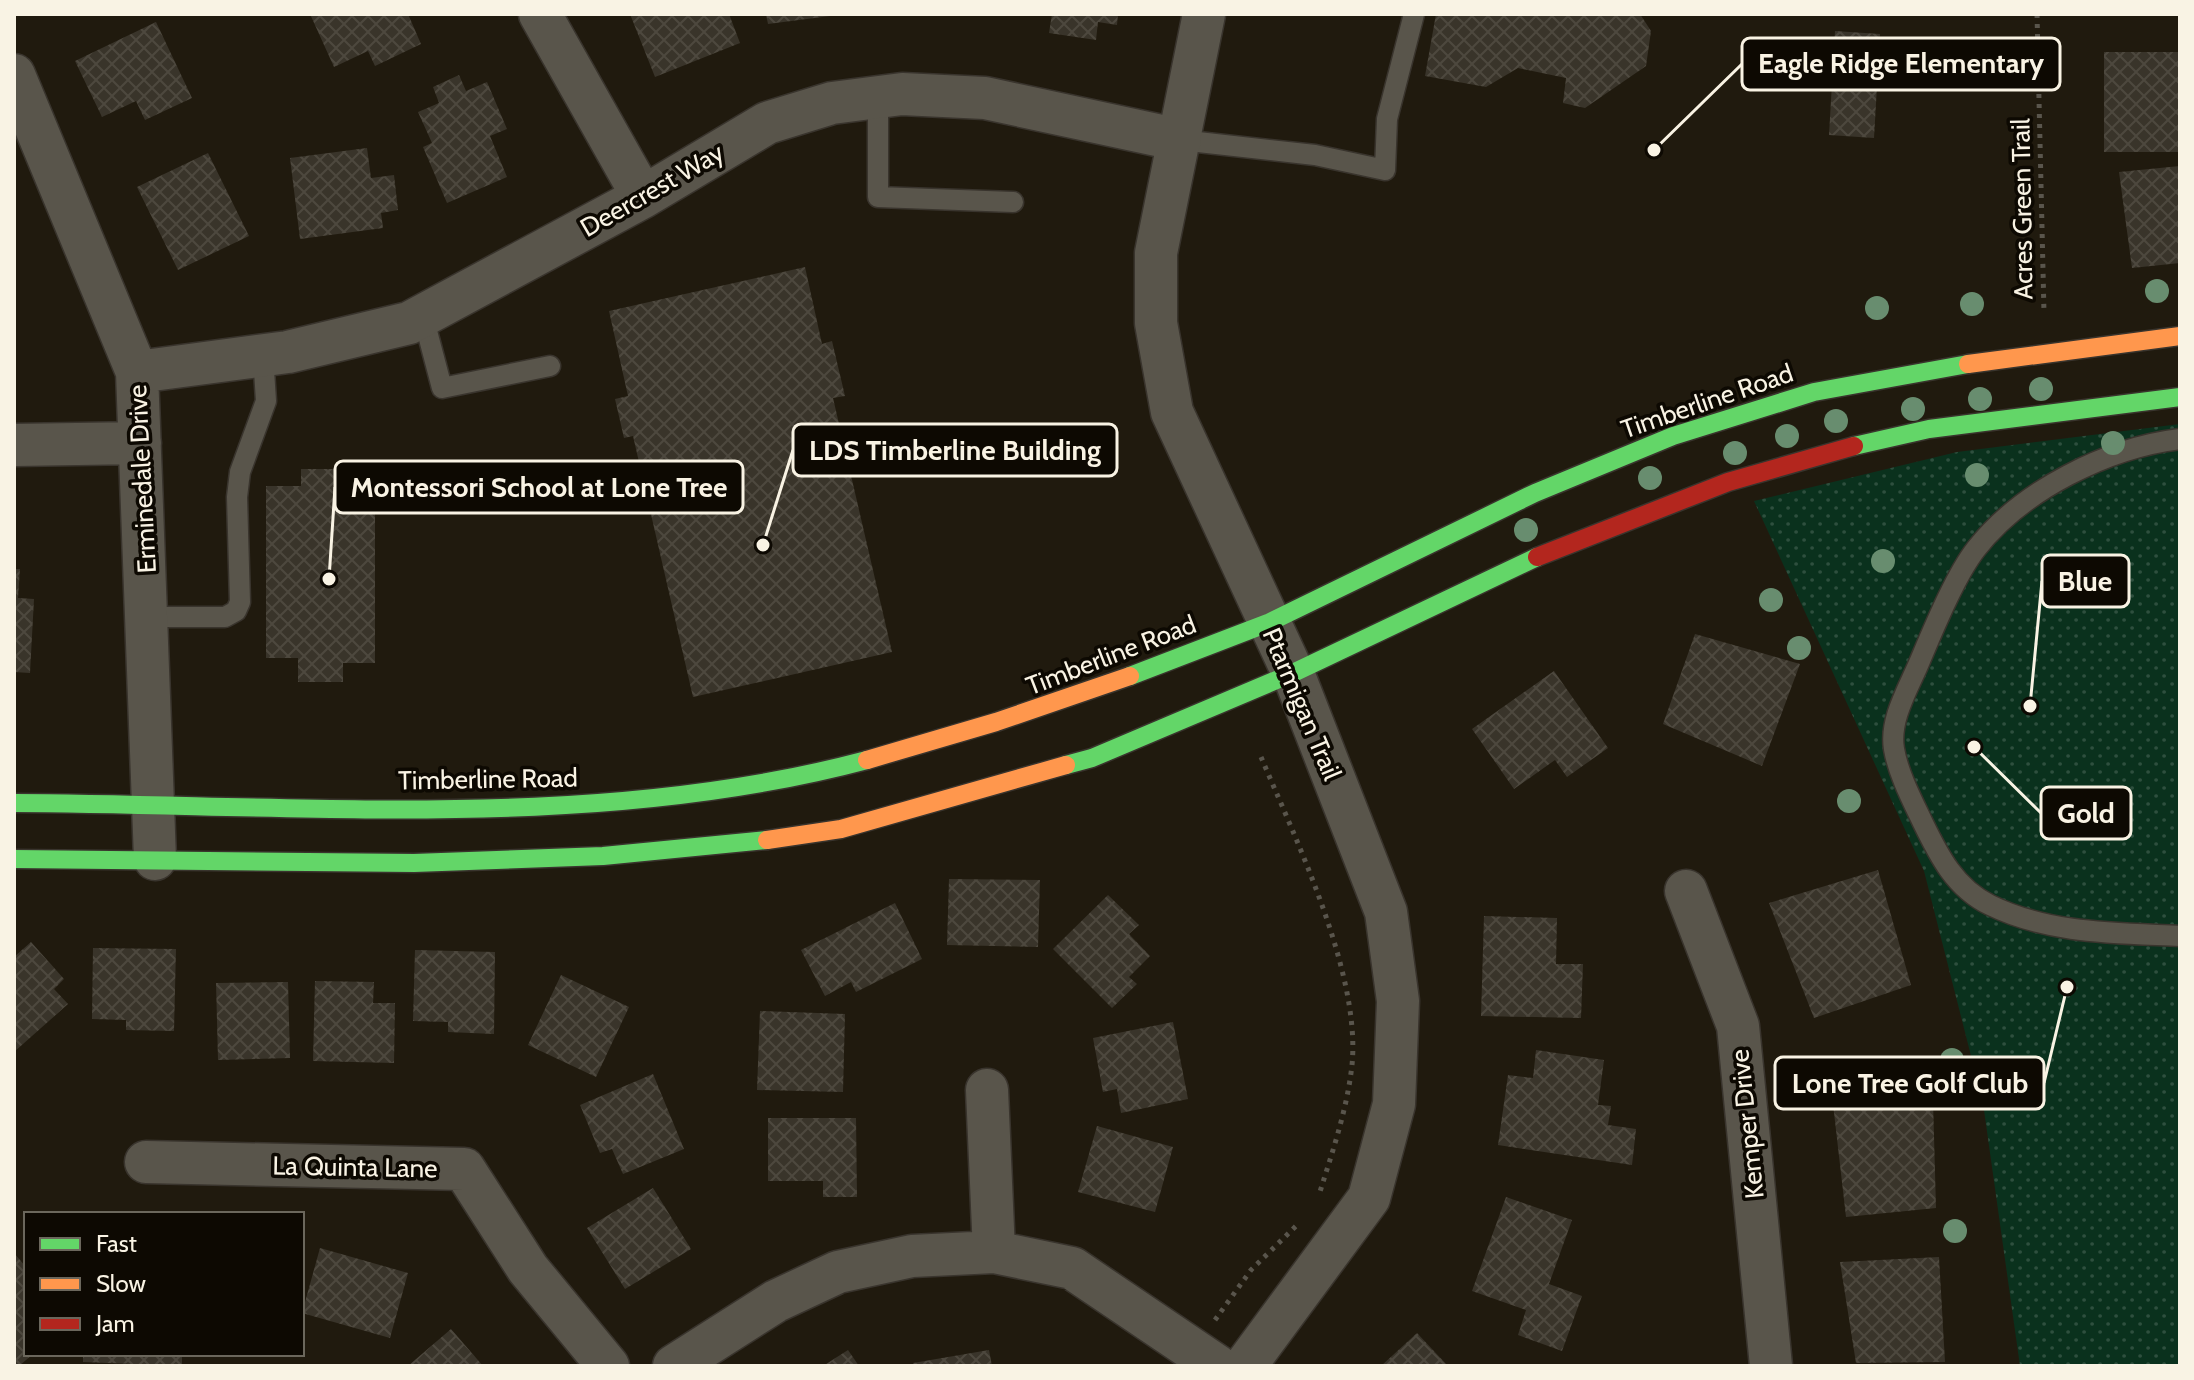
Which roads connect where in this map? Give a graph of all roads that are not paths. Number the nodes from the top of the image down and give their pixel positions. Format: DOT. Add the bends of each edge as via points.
graph roads {
  1 [pos="540,14"];
  2 [pos="1204,14"];
  3 [pos="1414,14"];
  4 [pos="14,75"];
  5 [pos="878,97"];
  6 [pos="1180,140"];
  7 [pos="643,197"];
  8 [pos="1013,202"];
  9 [pos="423,316"];
  10 [pos="2180,336"];
  11 [pos="263,355"];
  12 [pos="550,366"];
  13 [pos="137,372"];
  14 [pos="2180,397"];
  15 [pos="2180,439"];
  16 [pos="140,443"];
  17 [pos="14,445"];
  18 [pos="148,617"];
  19 [pos="1268,623"];
  20 [pos="1293,673"];
  21 [pos="14,803"];
  22 [pos="155,803"];
  23 [pos="14,859"];
  24 [pos="155,859"];
  25 [pos="1686,891"];
  26 [pos="2180,936"];
  27 [pos="987,1090"];
  28 [pos="146,1162"];
  29 [pos="994,1252"];
  30 [pos="1203,1356"];
  31 [pos="608,1366"];
  32 [pos="674,1366"];
  33 [pos="1245,1366"];
  34 [pos="1771,1366"];
  1 -- 7 [label="street"];
  2 -- 6 [label="street, Ptarmigan Trail"];
  3 -- 6 [label="lane" via="1387,119 1385,170 1315,155"];
  4 -- 13 [label="street, Erminedale Drive"];
  5 -- 6 [label="street, Deercrest Way" via="985,98"];
  5 -- 7 [label="street, Deercrest Way" via="832,103 767,123"];
  5 -- 8 [label="lane" via="878,197"];
  6 -- 19 [label="street, Ptarmigan Trail" via="1156,253 1156,323 1169,397"];
  7 -- 9 [label="street, Deercrest Way"];
  9 -- 11 [label="street, Deercrest Way"];
  9 -- 12 [label="lane" via="442,388"];
  10 -- 19 [label="street, Timberline Road" via="1921,371 1814,392 1716,421 1597,466"];
  11 -- 13 [label="street, Deercrest Way"];
  11 -- 18 [label="lane" via="266,401 240,472 237,497 240,602 225,617"];
  13 -- 16 [label="street, Erminedale Drive"];
  14 -- 20 [label="street" via="1929,429 1804,458 1535,558"];
  15 -- 26 [label="lane" via="2108,454 2068,475 2014,513 1976,550 1895,718 1893,749 1936,851 1957,883 1989,905 2042,924 2097,933"];
  16 -- 17 [label="street"];
  16 -- 18 [label="street, Erminedale Drive"];
  18 -- 22 [label="street, Erminedale Drive"];
  19 -- 20 [label="street, Ptarmigan Trail"];
  19 -- 22 [label="street, Timberline Road" via="1059,705 952,738 714,791 599,803 429,807"];
  20 -- 24 [label="street" via="1092,758 841,829 729,846 603,856 414,863"];
  20 -- 33 [label="street, Ptarmigan Trail" via="1386,912 1398,1001 1394,1104 1369,1198"];
  21 -- 22 [label="street, Timberline Road"];
  22 -- 24 [label="street, Erminedale Drive"];
  23 -- 24 [label="street"];
  25 -- 34 [label="street, Kemper Drive" via="1738,1026"];
  27 -- 29 [label="street"];
  28 -- 31 [label="street, La Quinta Lane" via="464,1169 528,1269"];
  29 -- 30 [label="street" via="1072,1268"];
  29 -- 32 [label="street" via="912,1256 838,1272 776,1301"];
}
